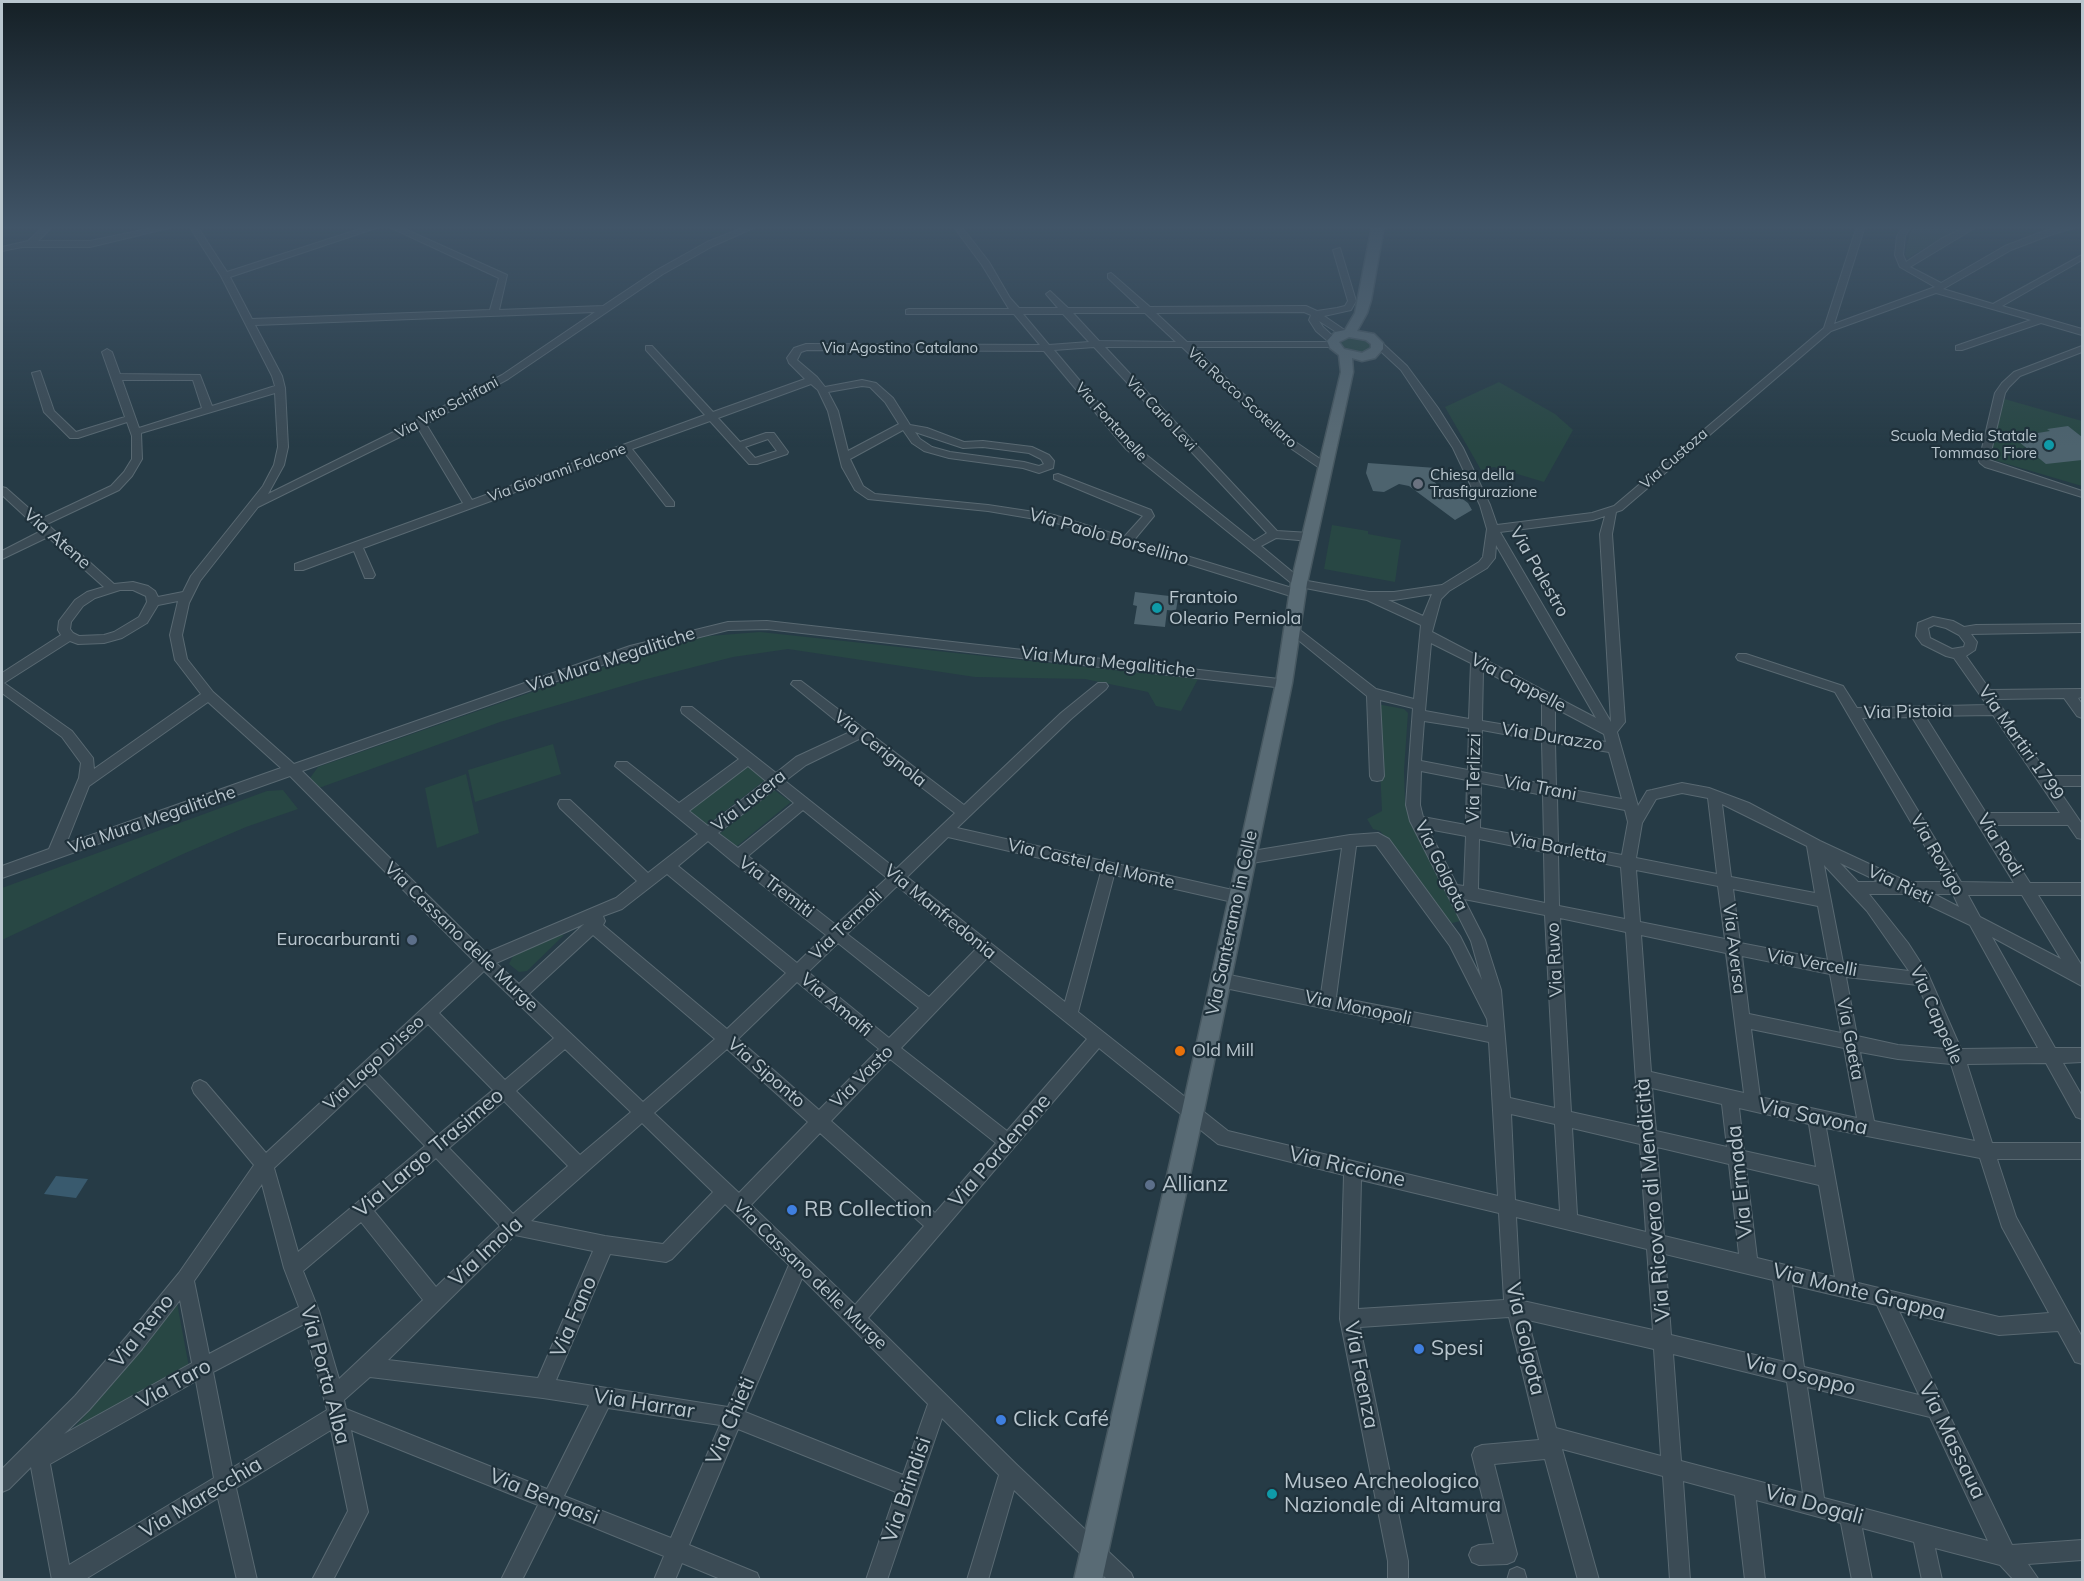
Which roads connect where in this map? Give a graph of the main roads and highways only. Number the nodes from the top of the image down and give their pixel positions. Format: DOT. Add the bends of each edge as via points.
graph roads {
  1 [pos="1364,300"];
  2 [pos="1362,313"];
  3 [pos="1340,338"];
  4 [pos="1373,340"];
  5 [pos="1345,354"];
  6 [pos="1364,356"];
  7 [pos="1347,372"];
  8 [pos="1088,1580"];
  1 -- 2 [label="main road, Via Palestro"];
  2 -- 3 [label="main road, Via Palestro"];
  2 -- 4 [label="main road, Via Palestro"];
  3 -- 4 [label="main road"];
  3 -- 5 [label="main road"];
  4 -- 6 [label="main road" via="1375,352"];
  5 -- 6 [label="main road"];
  5 -- 7 [label="main road"];
  6 -- 7 [label="main road"];
  7 -- 8 [label="main road, Via Santeramo in Colle" via="1192,1115"];
}
